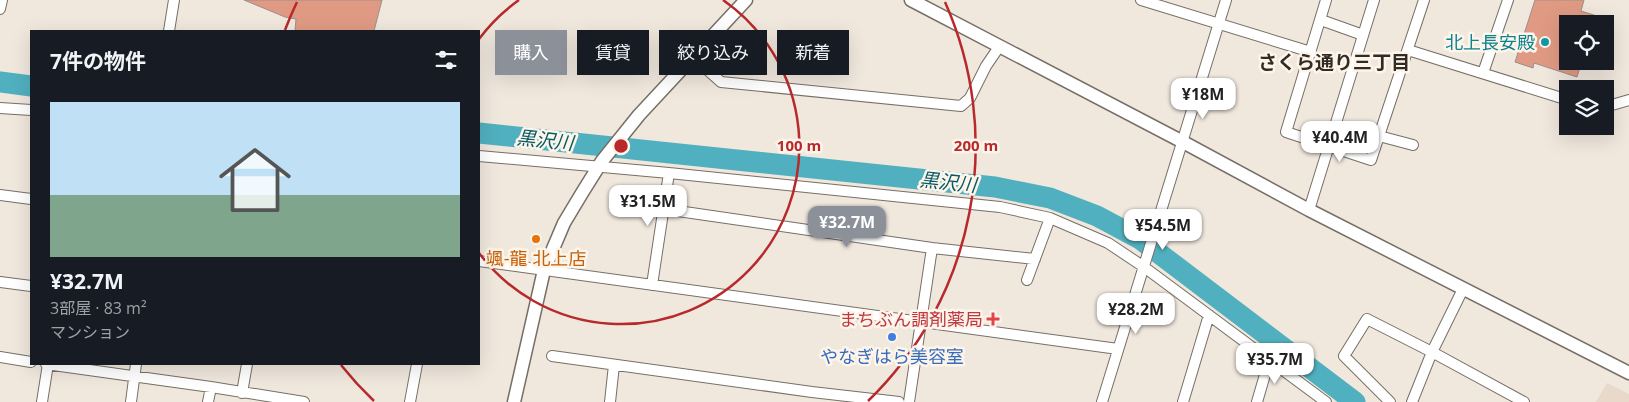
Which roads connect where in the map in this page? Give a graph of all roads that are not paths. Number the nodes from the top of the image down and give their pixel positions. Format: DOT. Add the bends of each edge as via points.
graph roads {
  1 [pos="2,0"];
  2 [pos="174,0"];
  3 [pos="746,0"];
  4 [pos="911,0"];
  5 [pos="1141,0"];
  6 [pos="1226,0"];
  7 [pos="1326,0"];
  8 [pos="1374,0"];
  9 [pos="1424,0"];
  10 [pos="1508,0"];
  11 [pos="0,9"];
  12 [pos="1320,20"];
  13 [pos="1219,24"];
  14 [pos="169,30"];
  15 [pos="718,30"];
  16 [pos="1363,35"];
  17 [pos="999,47"];
  18 [pos="1408,50"];
  19 [pos="1311,52"];
  20 [pos="1483,73"];
  21 [pos="676,75"];
  22 [pos="713,75"];
  23 [pos="1559,97"];
  24 [pos="1629,100"];
  25 [pos="1614,104"];
  26 [pos="0,108"];
  27 [pos="30,110"];
  28 [pos="1379,136"];
  29 [pos="1183,142"];
  30 [pos="1413,145"];
  31 [pos="1328,146"];
  32 [pos="480,156"];
  33 [pos="600,165"];
  34 [pos="669,173"];
  35 [pos="0,195"];
  36 [pos="30,199"];
  37 [pos="664,209"];
  38 [pos="1309,210"];
  39 [pos="1050,218"];
  40 [pos="932,248"];
  41 [pos="1035,260"];
  42 [pos="480,262"];
  43 [pos="1145,264"];
  44 [pos="544,270"];
  45 [pos="1027,280"];
  46 [pos="0,282"];
  47 [pos="652,285"];
  48 [pos="30,286"];
  49 [pos="1463,289"];
  50 [pos="1209,315"];
  51 [pos="921,323"];
  52 [pos="1118,349"];
  53 [pos="1432,352"];
  54 [pos="552,356"];
  55 [pos="0,357"];
  56 [pos="1269,361"];
  57 [pos="30,362"];
  58 [pos="47,365"];
  59 [pos="54,365"];
  60 [pos="136,365"];
  61 [pos="247,365"];
  62 [pos="417,365"];
  63 [pos="614,365"];
  64 [pos="1629,373"];
  65 [pos="135,376"];
  66 [pos="211,387"];
  67 [pos="242,393"];
  68 [pos="811,397"];
  69 [pos="42,402"];
  70 [pos="131,402"];
  71 [pos="208,402"];
  72 [pos="304,402"];
  73 [pos="410,402"];
  74 [pos="514,402"];
  75 [pos="610,402"];
  76 [pos="899,402"];
  77 [pos="909,402"];
  78 [pos="1102,402"];
  79 [pos="1182,402"];
  80 [pos="1257,402"];
  81 [pos="1326,402"];
  82 [pos="1390,402"];
  83 [pos="1412,402"];
  84 [pos="1524,402"];
  1 -- 11 [label="street"];
  2 -- 14 [label="street"];
  3 -- 15 [label="street"];
  4 -- 17 [label="street"];
  5 -- 13 [label="street"];
  6 -- 13 [label="street"];
  7 -- 12 [label="street"];
  8 -- 16 [label="street"];
  9 -- 18 [label="street"];
  10 -- 20 [label="street"];
  12 -- 16 [label="street"];
  12 -- 19 [label="street"];
  13 -- 19 [label="street"];
  13 -- 29 [label="street"];
  16 -- 31 [label="street"];
  17 -- 22 [label="street" via="970,98 961,106 721,82"];
  17 -- 29 [label="street"];
  18 -- 20 [label="street"];
  18 -- 28 [label="street"];
  19 -- 31 [label="street" via="1286,132"];
  20 -- 23 [label="street"];
  21 -- 33 [label="street" via="639,115"];
  24 -- 25 [label="street"];
  26 -- 27 [label="street"];
  28 -- 30 [label="street"];
  28 -- 31 [label="street" via="1371,160"];
  29 -- 38 [label="street"];
  29 -- 43 [label="street"];
  31 -- 38 [label="street"];
  32 -- 33 [label="street"];
  33 -- 34 [label="street"];
  33 -- 44 [label="street" via="564,223"];
  34 -- 37 [label="street"];
  34 -- 39 [label="street" via="1000,207"];
  35 -- 36 [label="street"];
  37 -- 40 [label="street"];
  37 -- 47 [label="street"];
  38 -- 49 [label="street"];
  39 -- 41 [label="street"];
  39 -- 43 [label="street" via="1108,243"];
  40 -- 41 [label="street"];
  40 -- 51 [label="street"];
  41 -- 45 [label="street"];
  42 -- 44 [label="street"];
  43 -- 50 [label="street"];
  43 -- 52 [label="street"];
  44 -- 47 [label="street"];
  44 -- 74 [label="street"];
  46 -- 48 [label="street"];
  47 -- 51 [label="street"];
  49 -- 53 [label="street"];
  49 -- 64 [label="street"];
  50 -- 56 [label="street"];
  50 -- 79 [label="street"];
  51 -- 52 [label="street"];
  51 -- 77 [label="street"];
  52 -- 78 [label="street"];
  53 -- 82 [label="street" via="1366,319 1344,356"];
  53 -- 83 [label="street"];
  53 -- 84 [label="street"];
  54 -- 63 [label="street"];
  55 -- 57 [label="street"];
  56 -- 80 [label="street"];
  56 -- 81 [label="street"];
  58 -- 69 [label="street"];
  59 -- 65 [label="street"];
  60 -- 65 [label="street"];
  61 -- 67 [label="street"];
  62 -- 73 [label="street"];
  63 -- 68 [label="street"];
  63 -- 75 [label="street"];
  65 -- 66 [label="street"];
  65 -- 70 [label="street"];
  66 -- 67 [label="street"];
  66 -- 71 [label="street"];
  67 -- 72 [label="street"];
  68 -- 76 [label="street"];
}
